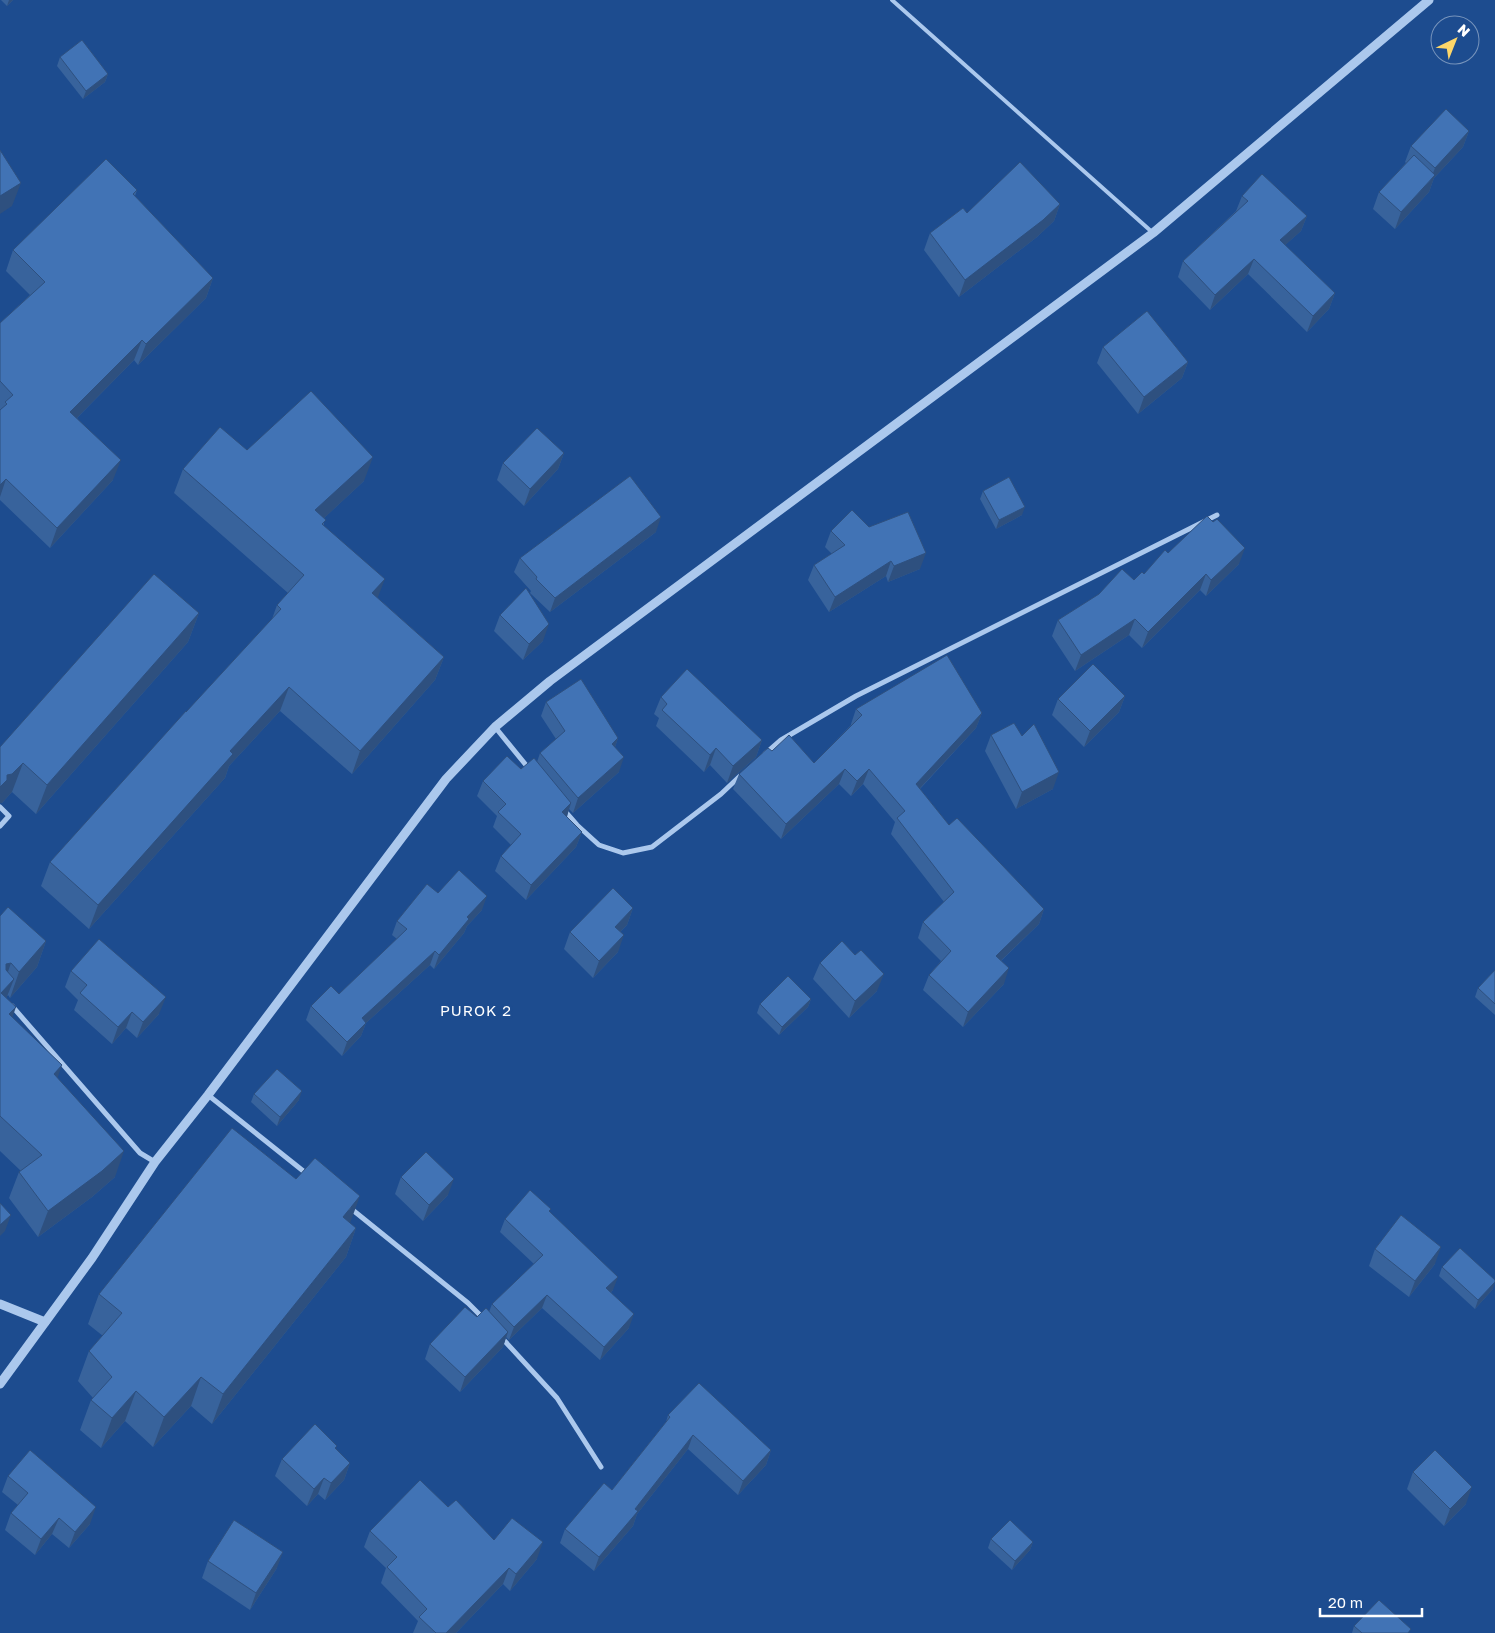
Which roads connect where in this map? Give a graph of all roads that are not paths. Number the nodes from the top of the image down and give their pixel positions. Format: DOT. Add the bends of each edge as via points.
graph roads {
  1 [pos="892,0"];
  2 [pos="1429,0"];
  3 [pos="1153,233"];
  4 [pos="1217,515"];
  5 [pos="495,727"];
  6 [pos="758,760"];
  7 [pos="532,772"];
  8 [pos="744,774"];
  9 [pos="558,803"];
  10 [pos="0,807"];
  11 [pos="0,826"];
  12 [pos="6,1000"];
  13 [pos="208,1095"];
  14 [pos="155,1162"];
  15 [pos="315,1180"];
  16 [pos="346,1205"];
  17 [pos="0,1304"];
  18 [pos="45,1322"];
  19 [pos="487,1323"];
  20 [pos="494,1330"];
  21 [pos="0,1384"];
  22 [pos="601,1467"];
  1 -- 3 [label="lane"];
  2 -- 3 [label="street"];
  3 -- 5 [label="street" via="550,682"];
  4 -- 6 [label="street" via="856,696 781,740"];
  5 -- 7 [label="street"];
  5 -- 13 [label="street" via="446,779"];
  8 -- 9 [label="street" via="652,847 623,853 599,845"];
  10 -- 11 [label="street" via="9,816"];
  12 -- 14 [label="street" via="140,1152"];
  13 -- 14 [label="street"];
  13 -- 15 [label="street"];
  14 -- 18 [label="street"];
  16 -- 19 [label="street" via="468,1303"];
  17 -- 18 [label="street"];
  18 -- 21 [label="street"];
  20 -- 22 [label="street" via="557,1398"];
}
